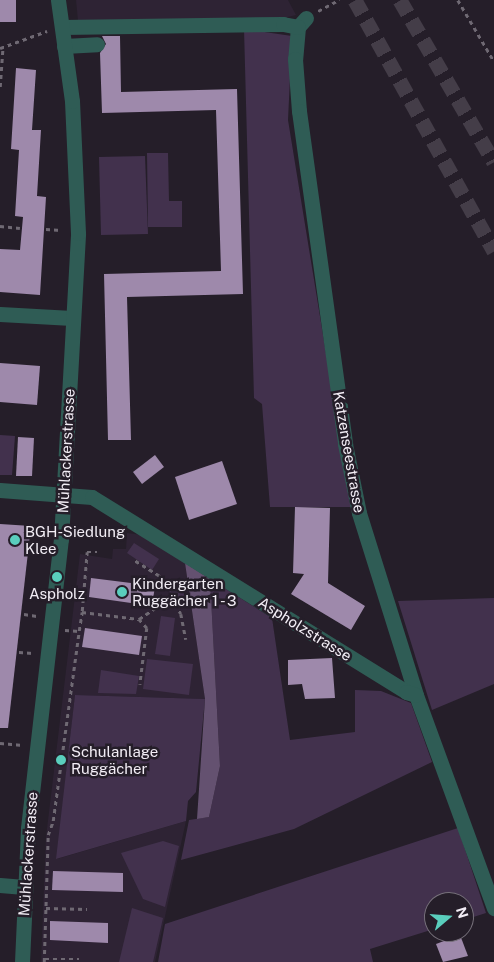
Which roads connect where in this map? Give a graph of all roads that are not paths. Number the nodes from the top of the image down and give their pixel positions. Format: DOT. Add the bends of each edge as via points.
graph roads {
  1 [pos="58,0"];
  2 [pos="55,28"];
  3 [pos="97,44"];
  4 [pos="64,46"];
  5 [pos="0,314"];
  6 [pos="72,318"];
  7 [pos="0,490"];
  8 [pos="64,494"];
  9 [pos="416,694"];
  10 [pos="0,885"];
  11 [pos="24,887"];
  12 [pos="494,908"];
  13 [pos="22,962"];
  1 -- 2 [label="street, Mühlackerstrasse"];
  2 -- 4 [label="street, Mühlackerstrasse"];
  2 -- 9 [label="street, Katzenseestrasse" via="302,23 296,60 299,111 345,444 359,513"];
  3 -- 4 [label="street"];
  4 -- 6 [label="street, Mühlackerstrasse" via="77,174"];
  5 -- 6 [label="street"];
  6 -- 8 [label="street, Mühlackerstrasse"];
  7 -- 8 [label="street, Aspholzstrasse"];
  8 -- 9 [label="street, Aspholzstrasse" via="92,498 406,692"];
  8 -- 11 [label="street, Mühlackerstrasse"];
  9 -- 12 [label="street, Katzenseestrasse"];
  10 -- 11 [label="street"];
  11 -- 13 [label="street, Mühlackerstrasse"];
}
